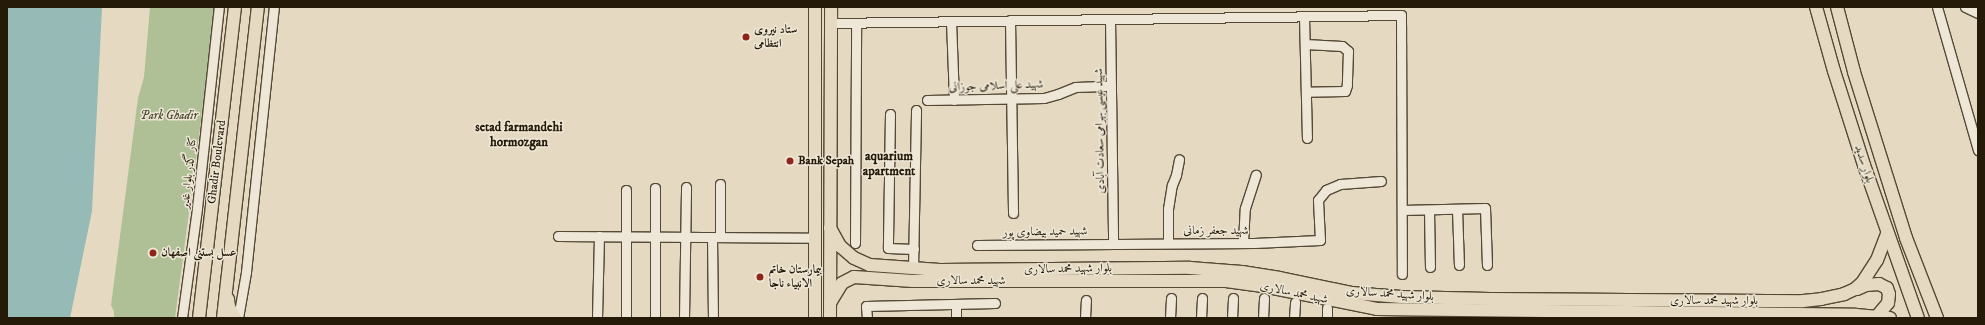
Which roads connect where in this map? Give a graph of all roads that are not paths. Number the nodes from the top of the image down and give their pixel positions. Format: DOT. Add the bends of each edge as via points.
graph roads {
  1 [pos="218,7"];
  2 [pos="235,7"];
  3 [pos="258,7"];
  4 [pos="274,7"];
  5 [pos="815,7"];
  6 [pos="831,7"];
  7 [pos="1816,7"];
  8 [pos="1837,7"];
  9 [pos="1938,7"];
  10 [pos="1965,7"];
  11 [pos="1978,13"];
  12 [pos="1304,17"];
  13 [pos="1110,19"];
  14 [pos="1010,20"];
  15 [pos="951,21"];
  16 [pos="831,23"];
  17 [pos="856,23"];
  18 [pos="1305,44"];
  19 [pos="1111,86"];
  20 [pos="1306,92"];
  21 [pos="1012,98"];
  22 [pos="927,100"];
  23 [pos="954,100"];
  24 [pos="916,110"];
  25 [pos="890,114"];
  26 [pos="1307,138"];
  27 [pos="1978,150"];
  28 [pos="1179,159"];
  29 [pos="1256,175"];
  30 [pos="1381,182"];
  31 [pos="720,184"];
  32 [pos="686,187"];
  33 [pos="655,188"];
  34 [pos="626,190"];
  35 [pos="1457,209"];
  36 [pos="1402,210"];
  37 [pos="1429,210"];
  38 [pos="1013,213"];
  39 [pos="830,228"];
  40 [pos="1887,234"];
  41 [pos="558,236"];
  42 [pos="599,236"];
  43 [pos="626,237"];
  44 [pos="655,237"];
  45 [pos="684,237"];
  46 [pos="716,237"];
  47 [pos="814,238"];
  48 [pos="1243,242"];
  49 [pos="855,243"];
  50 [pos="1168,243"];
  51 [pos="1113,244"];
  52 [pos="977,245"];
  53 [pos="914,249"];
  54 [pos="1459,265"];
  55 [pos="1487,265"];
  56 [pos="1430,267"];
  57 [pos="1402,274"];
  58 [pos="913,275"];
  59 [pos="1855,289"];
  60 [pos="226,292"];
  61 [pos="1171,298"];
  62 [pos="1202,298"];
  63 [pos="1233,298"];
  64 [pos="1264,298"];
  65 [pos="1086,300"];
  66 [pos="1295,302"];
  67 [pos="830,303"];
  68 [pos="995,303"];
  69 [pos="956,304"];
  70 [pos="1327,308"];
  71 [pos="1462,310"];
  72 [pos="1541,310"];
  73 [pos="1877,316"];
  74 [pos="182,318"];
  75 [pos="199,318"];
  76 [pos="223,318"];
  77 [pos="235,318"];
  78 [pos="238,318"];
  79 [pos="597,318"];
  80 [pos="626,318"];
  81 [pos="655,318"];
  82 [pos="684,318"];
  83 [pos="712,318"];
  84 [pos="815,318"];
  85 [pos="830,318"];
  86 [pos="866,318"];
  87 [pos="956,318"];
  88 [pos="1085,318"];
  89 [pos="1170,318"];
  90 [pos="1201,318"];
  91 [pos="1232,318"];
  92 [pos="1263,318"];
  93 [pos="1294,318"];
  94 [pos="1327,318"];
  95 [pos="1479,318"];
  96 [pos="1526,318"];
  97 [pos="1890,318"];
  98 [pos="1918,318"];
  99 [pos="1937,318"];
  1 -- 74 [label="street, کنار گذر بلوار غدیر" via="197,208"];
  2 -- 75 [label="main road, Ghadir Boulevard"];
  3 -- 60 [label="main road, Ghadir Boulevard"];
  4 -- 78 [label="street" via="247,264"];
  5 -- 47 [label="main road"];
  6 -- 16 [label="main road"];
  7 -- 40 [label="main road, بلوار سدید"];
  8 -- 99 [label="main road, بلوار سدید" via="1854,72 1906,238"];
  9 -- 27 [label="street"];
  10 -- 11 [label="street"];
  12 -- 13 [label="street"];
  12 -- 18 [label="street"];
  12 -- 36 [label="street" via="1401,15"];
  13 -- 14 [label="street"];
  13 -- 19 [label="street, شهید عیسی بهرامی سعادت آبادی"];
  14 -- 15 [label="street"];
  14 -- 21 [label="street"];
  15 -- 17 [label="street"];
  15 -- 23 [label="street"];
  16 -- 17 [label="street"];
  16 -- 39 [label="main road"];
  17 -- 49 [label="street"];
  18 -- 20 [label="street"];
  18 -- 20 [label="street" via="1342,46 1348,51 1347,85 1344,91"];
  19 -- 21 [label="street, شهید علی اسلامی جوزانی" via="1079,86 1051,96"];
  19 -- 51 [label="street, شهید عیسی بهرامی سعادت آبادی"];
  20 -- 26 [label="street"];
  21 -- 23 [label="street, شهید علی اسلامی جوزانی"];
  21 -- 38 [label="street"];
  22 -- 23 [label="street, شهید علی اسلامی جوزانی"];
  24 -- 53 [label="street"];
  25 -- 53 [label="street" via="888,248"];
  28 -- 50 [label="street" via="1168,209"];
  29 -- 48 [label="street" via="1245,208"];
  30 -- 48 [label="street, شهید جعفر زمانی" via="1340,184 1326,190 1318,200 1320,240"];
  31 -- 46 [label="street"];
  32 -- 45 [label="street"];
  33 -- 44 [label="street"];
  34 -- 43 [label="street"];
  35 -- 37 [label="street"];
  35 -- 54 [label="street"];
  35 -- 55 [label="street" via="1486,208"];
  36 -- 37 [label="street"];
  36 -- 57 [label="street"];
  37 -- 56 [label="street"];
  39 -- 58 [label="main road, بلوار شهید محمد سالاری" via="840,246 854,258 870,265"];
  39 -- 67 [label="main road"];
  40 -- 59 [label="main road, بلوار شهید محمد سالاری" via="1877,260"];
  40 -- 98 [label="main road, بلوار سدید"];
  41 -- 42 [label="street"];
  42 -- 43 [label="street"];
  42 -- 79 [label="street"];
  43 -- 44 [label="street"];
  43 -- 80 [label="street"];
  44 -- 45 [label="street"];
  44 -- 81 [label="street"];
  45 -- 46 [label="street"];
  45 -- 82 [label="street"];
  46 -- 47 [label="street"];
  46 -- 83 [label="street"];
  47 -- 84 [label="main road"];
  48 -- 50 [label="street, شهید جعفر زمانی"];
  50 -- 51 [label="street, شهید جعفر زمانی"];
  51 -- 52 [label="street, شهید حمید بیضاوی پور"];
  53 -- 58 [label="street"];
  58 -- 59 [label="main road, بلوار شهید محمد سالاری" via="1190,268 1272,277 1352,293 1453,299 1803,301 1837,297"];
  58 -- 67 [label="main road, شهید محمد سالاری" via="854,277 842,283"];
  58 -- 71 [label="main road, شهید محمد سالاری" via="1226,281 1377,309"];
  59 -- 73 [label="main road" via="1873,284 1887,288 1888,303"];
  60 -- 76 [label="main road, Ghadir Boulevard"];
  60 -- 77 [label="main road" via="229,307"];
  61 -- 89 [label="street"];
  62 -- 90 [label="street"];
  63 -- 91 [label="street"];
  64 -- 92 [label="street"];
  65 -- 88 [label="street"];
  66 -- 93 [label="street"];
  67 -- 85 [label="main road"];
  68 -- 69 [label="street"];
  69 -- 86 [label="street" via="866,306"];
  69 -- 87 [label="street"];
  70 -- 94 [label="street"];
  71 -- 72 [label="main road, شهید محمد سالاری"];
  71 -- 95 [label="street"];
  72 -- 73 [label="main road, شهید محمد سالاری"];
  72 -- 96 [label="street"];
  73 -- 97 [label="main road, شهید محمد سالاری"];
}
